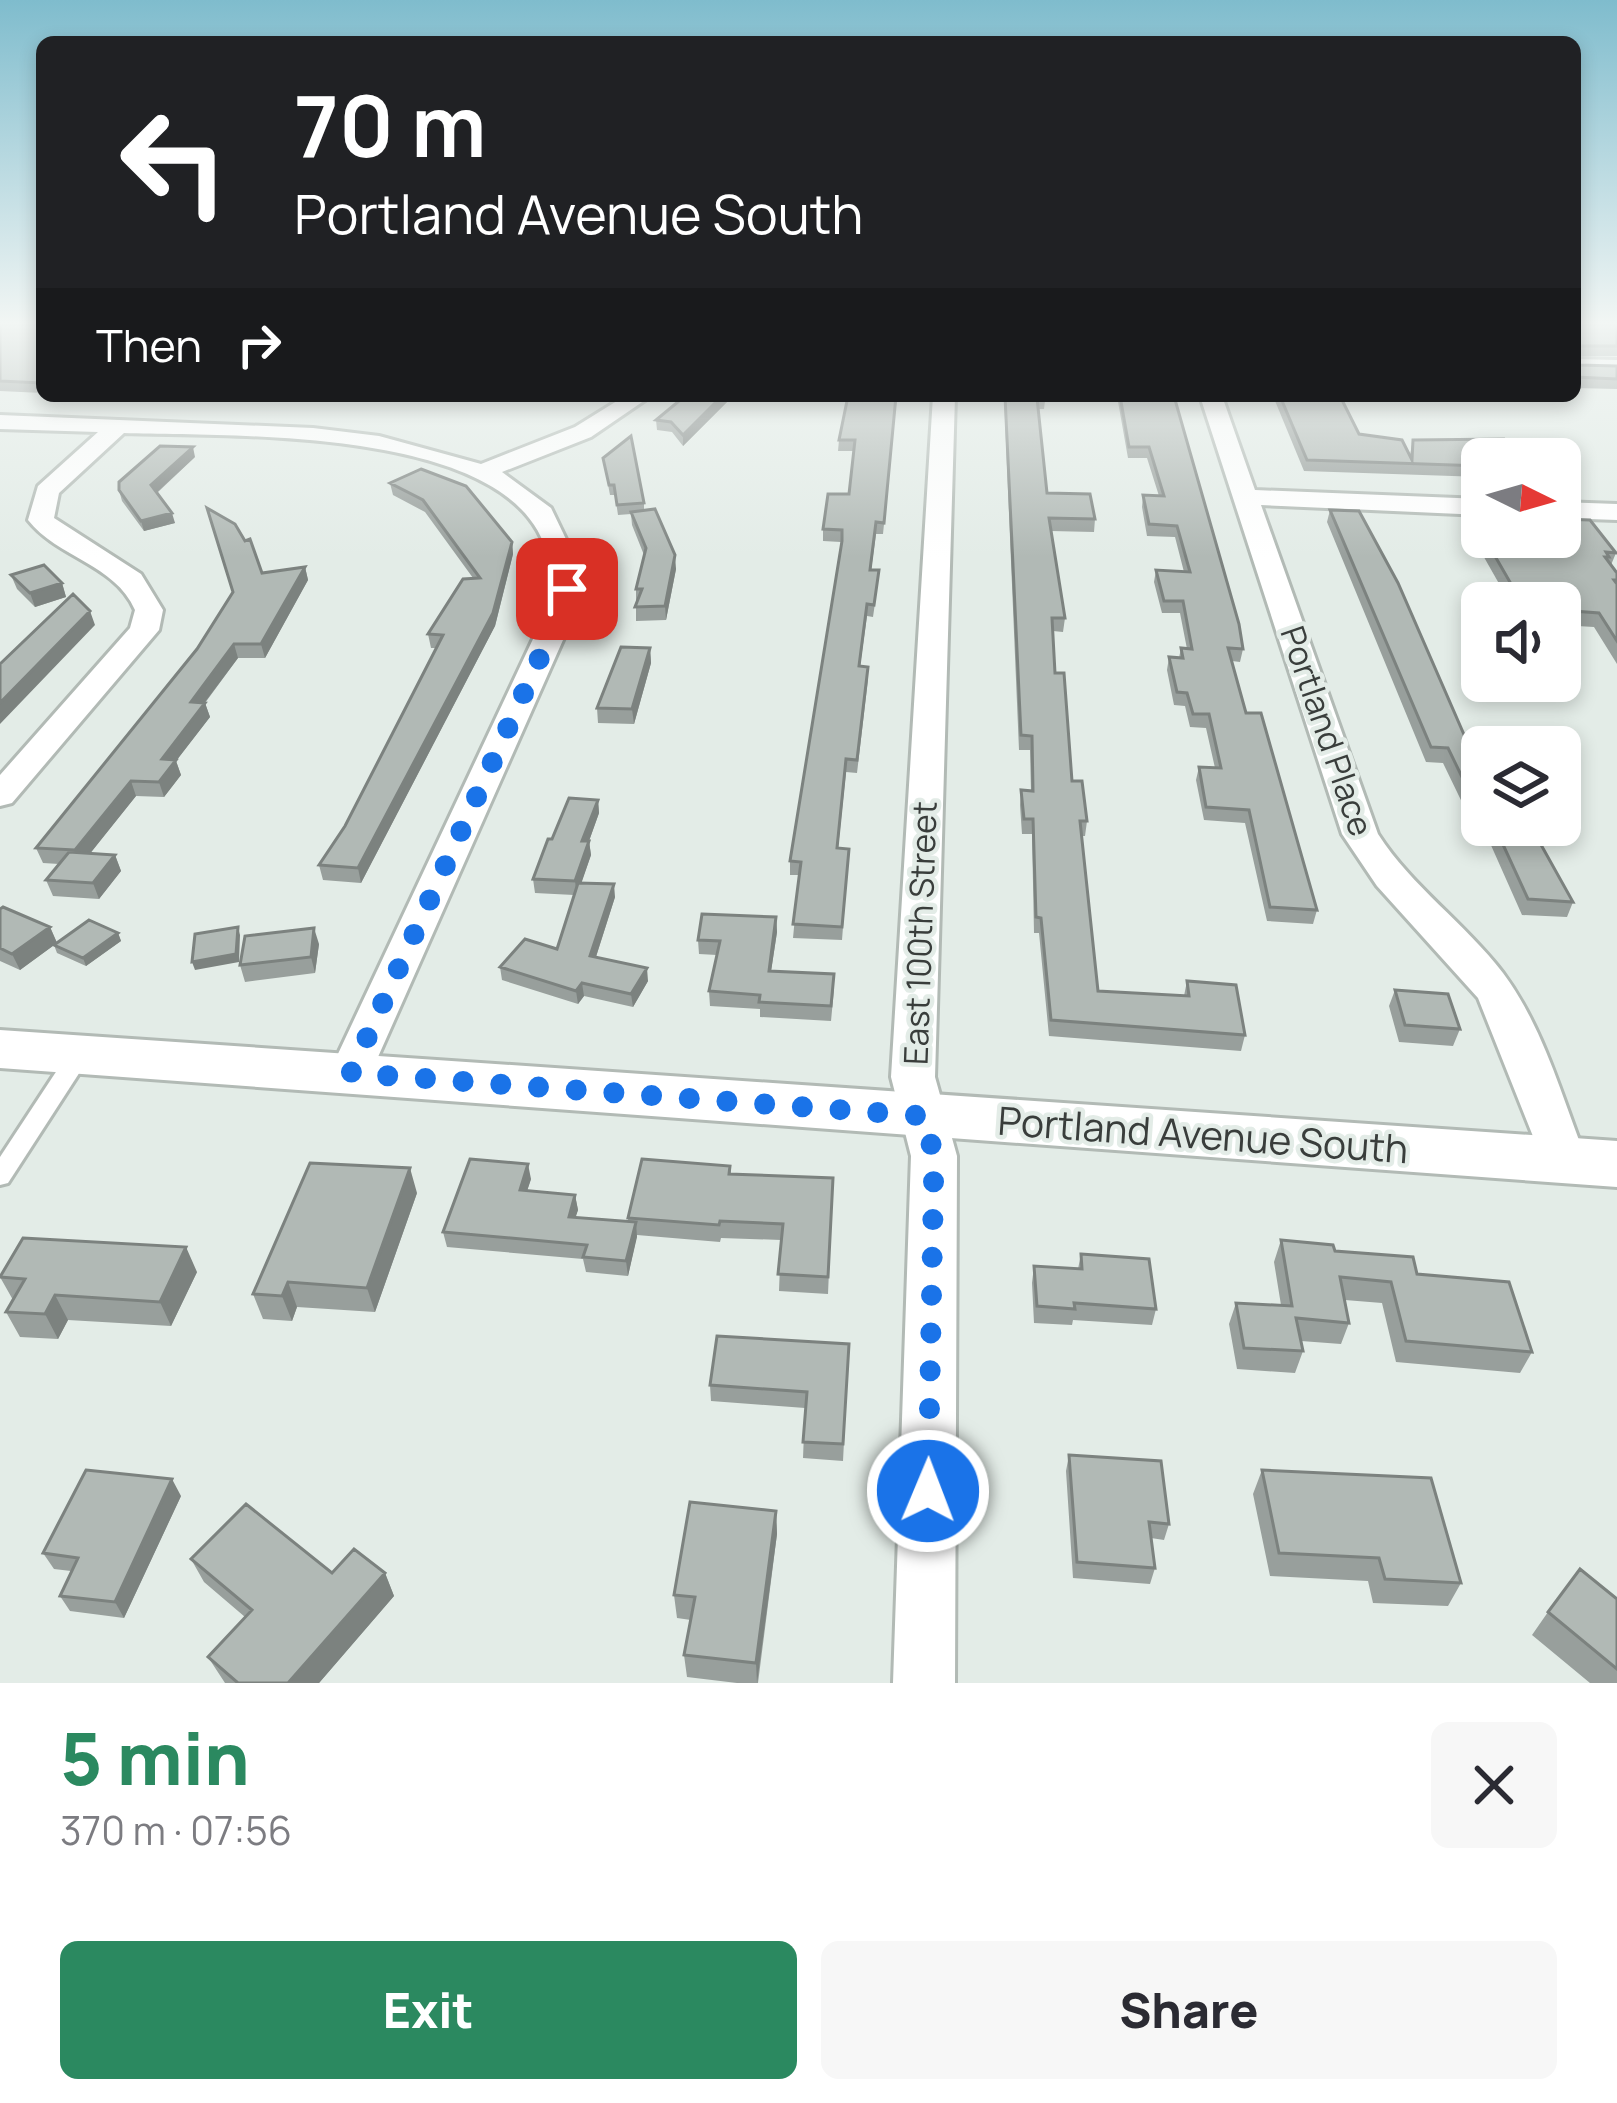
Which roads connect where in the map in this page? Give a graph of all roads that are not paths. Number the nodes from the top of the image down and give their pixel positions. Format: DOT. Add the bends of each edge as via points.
graph roads {
  1 [pos="630,402"];
  2 [pos="944,402"];
  3 [pos="1213,402"];
  4 [pos="0,422"];
  5 [pos="118,426"];
  6 [pos="481,472"];
  7 [pos="1246,497"];
  8 [pos="1461,506"];
  9 [pos="1581,511"];
  10 [pos="1617,512"];
  11 [pos="0,796"];
  12 [pos="0,1049"];
  13 [pos="79,1055"];
  14 [pos="351,1073"];
  15 [pos="924,1116"];
  16 [pos="1590,1162"];
  17 [pos="0,1176"];
  18 [pos="924,1683"];
  1 -- 6 [label="street" via="583,432"];
  2 -- 15 [label="street, East 100th Street" via="913,1077"];
  3 -- 7 [label="street, Portland Place"];
  4 -- 5 [label="street"];
  5 -- 6 [label="street" via="334,436 415,449"];
  5 -- 11 [label="street" via="47,491 41,520 134,579 149,610 144,630"];
  6 -- 14 [label="street" via="526,500 557,534 567,589"];
  7 -- 8 [label="street"];
  7 -- 16 [label="street, Portland Place" via="1360,834 1402,896 1495,992"];
  9 -- 10 [label="street"];
  12 -- 13 [label="street, Portland Avenue South"];
  13 -- 14 [label="street, Portland Avenue South"];
  13 -- 17 [label="lane"];
  14 -- 15 [label="street, Portland Avenue South"];
  15 -- 16 [label="street, Portland Avenue South"];
  15 -- 18 [label="street, East 100th Street" via="934,1156"];
}
